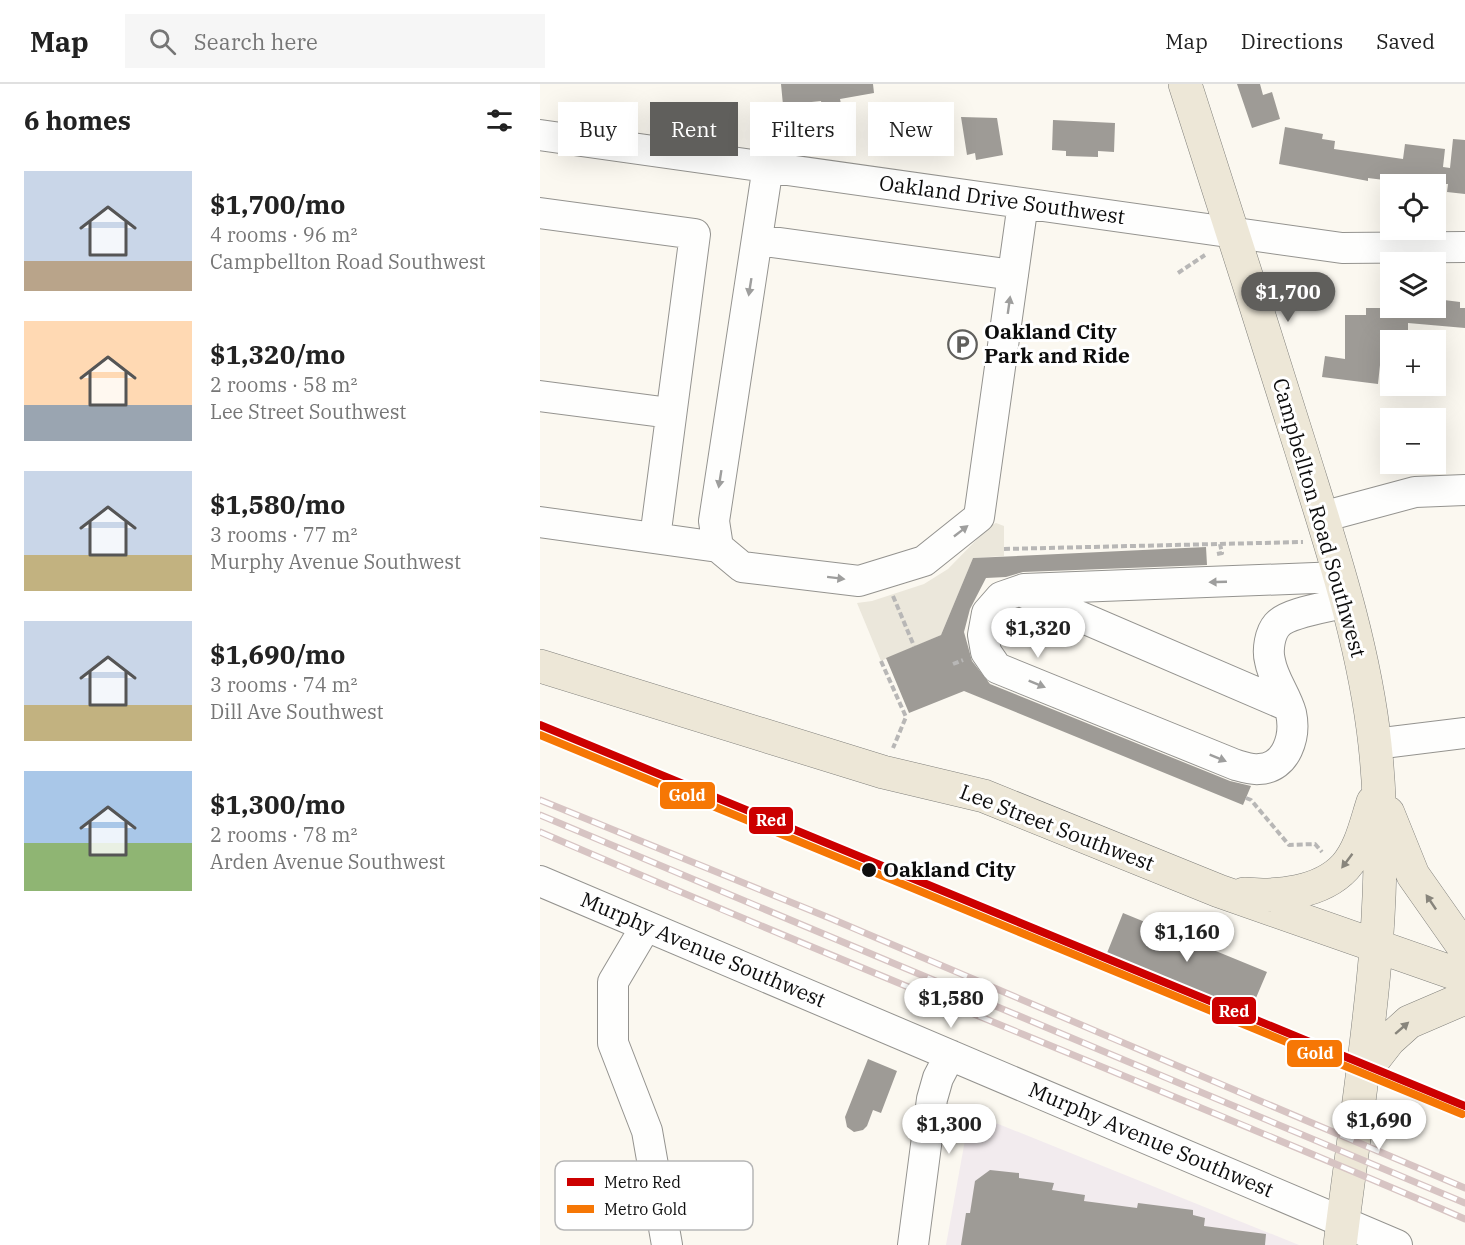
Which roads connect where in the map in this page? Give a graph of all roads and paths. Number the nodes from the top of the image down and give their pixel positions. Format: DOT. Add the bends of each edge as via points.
graph roads {
  1 [pos="1185,84"];
  2 [pos="540,135"];
  3 [pos="768,166"];
  4 [pos="1023,203"];
  5 [pos="540,213"];
  6 [pos="1233,234"];
  7 [pos="757,240"];
  8 [pos="1465,247"];
  9 [pos="1013,275"];
  10 [pos="540,396"];
  11 [pos="670,413"];
  12 [pos="1465,490"];
  13 [pos="540,522"];
  14 [pos="1326,529"];
  15 [pos="655,538"];
  16 [pos="1221,544"];
  17 [pos="718,547"];
  18 [pos="1004,549"];
  19 [pos="1214,555"];
  20 [pos="1260,580"];
  21 [pos="1020,590"];
  22 [pos="1343,590"];
  23 [pos="892,595"];
  24 [pos="1277,625"];
  25 [pos="914,646"];
  26 [pos="881,660"];
  27 [pos="540,666"];
  28 [pos="1288,706"];
  29 [pos="906,717"];
  30 [pos="1465,733"];
  31 [pos="1375,744"];
  32 [pos="1378,789"];
  33 [pos="1246,798"];
  34 [pos="1329,861"];
  35 [pos="540,881"];
  36 [pos="1218,891"];
  37 [pos="646,926"];
  38 [pos="1374,947"];
  39 [pos="1465,949"];
  40 [pos="1465,977"];
  41 [pos="1465,998"];
  42 [pos="950,1054"];
  43 [pos="1364,1072"];
  44 [pos="652,1161"];
  45 [pos="664,1230"];
  46 [pos="1342,1234"];
  47 [pos="667,1245"];
  48 [pos="913,1245"];
  49 [pos="1397,1245"];
  1 -- 6 [label="main road, Campbellton Road Southwest"];
  2 -- 3 [label="street, Oakland Drive Southwest"];
  3 -- 4 [label="street, Oakland Drive Southwest"];
  3 -- 7 [label="street"];
  4 -- 6 [label="street, Oakland Drive Southwest"];
  4 -- 9 [label="street"];
  5 -- 11 [label="street" via="695,234"];
  6 -- 8 [label="street, Oakland Drive Southwest" via="1342,248"];
  6 -- 14 [label="main road, Campbellton Road Southwest"];
  7 -- 9 [label="street"];
  7 -- 17 [label="street, one-way" via="714,521"];
  17 -- 9 [label="street, one-way" via="742,567 859,581 924,561 979,517"];
  10 -- 11 [label="street"];
  11 -- 15 [label="street"];
  12 -- 14 [label="street" via="1415,492"];
  13 -- 15 [label="street"];
  14 -- 16 [label="path"];
  14 -- 22 [label="main road, Campbellton Road Southwest"];
  15 -- 17 [label="street"];
  16 -- 18 [label="path"];
  16 -- 19 [label="path" via="1221,553"];
  20 -- 21 [label="street, one-way"];
  20 -- 22 [label="street"];
  20 -- 24 [label="street" via="1265,611"];
  21 -- 28 [label="street"];
  21 -- 28 [label="street, one-way" via="1001,597 987,613 982,635 986,652 997,668 1236,765 1259,770 1277,764 1287,751 1293,731"];
  22 -- 24 [label="street"];
  22 -- 31 [label="main road, Campbellton Road Southwest" via="1357,636"];
  23 -- 25 [label="path"];
  24 -- 28 [label="street" via="1270,640 1269,660"];
  26 -- 29 [label="path"];
  27 -- 36 [label="main road, Lee Street Southwest" via="883,772 984,796"];
  30 -- 31 [label="street"];
  31 -- 32 [label="main road, Campbellton Road Southwest"];
  32 -- 36 [label="main road, one-way" via="1359,843 1345,867 1324,883 1301,891 1269,894"];
  32 -- 38 [label="main road, Campbellton Road Southwest" via="1381,846"];
  39 -- 32 [label="main road, one-way" via="1413,874"];
  33 -- 34 [label="path" via="1289,845 1315,844"];
  35 -- 37 [label="street, Murphy Avenue Southwest"];
  36 -- 38 [label="main road, Lee Street Southwest"];
  37 -- 42 [label="street, Murphy Avenue Southwest"];
  37 -- 44 [label="street" via="613,982 614,1043 647,1131"];
  38 -- 40 [label="main road, Lee Street Southwest"];
  38 -- 43 [label="main road, Campbellton Road Southwest"];
  43 -- 41 [label="main road, one-way" via="1409,1022"];
  42 -- 46 [label="street, Murphy Avenue Southwest"];
  42 -- 48 [label="street" via="932,1099"];
  43 -- 46 [label="main road, Campbellton Road Southwest"];
  45 -- 47 [label="street"];
  46 -- 49 [label="street, Murphy Avenue Southwest"];
}
